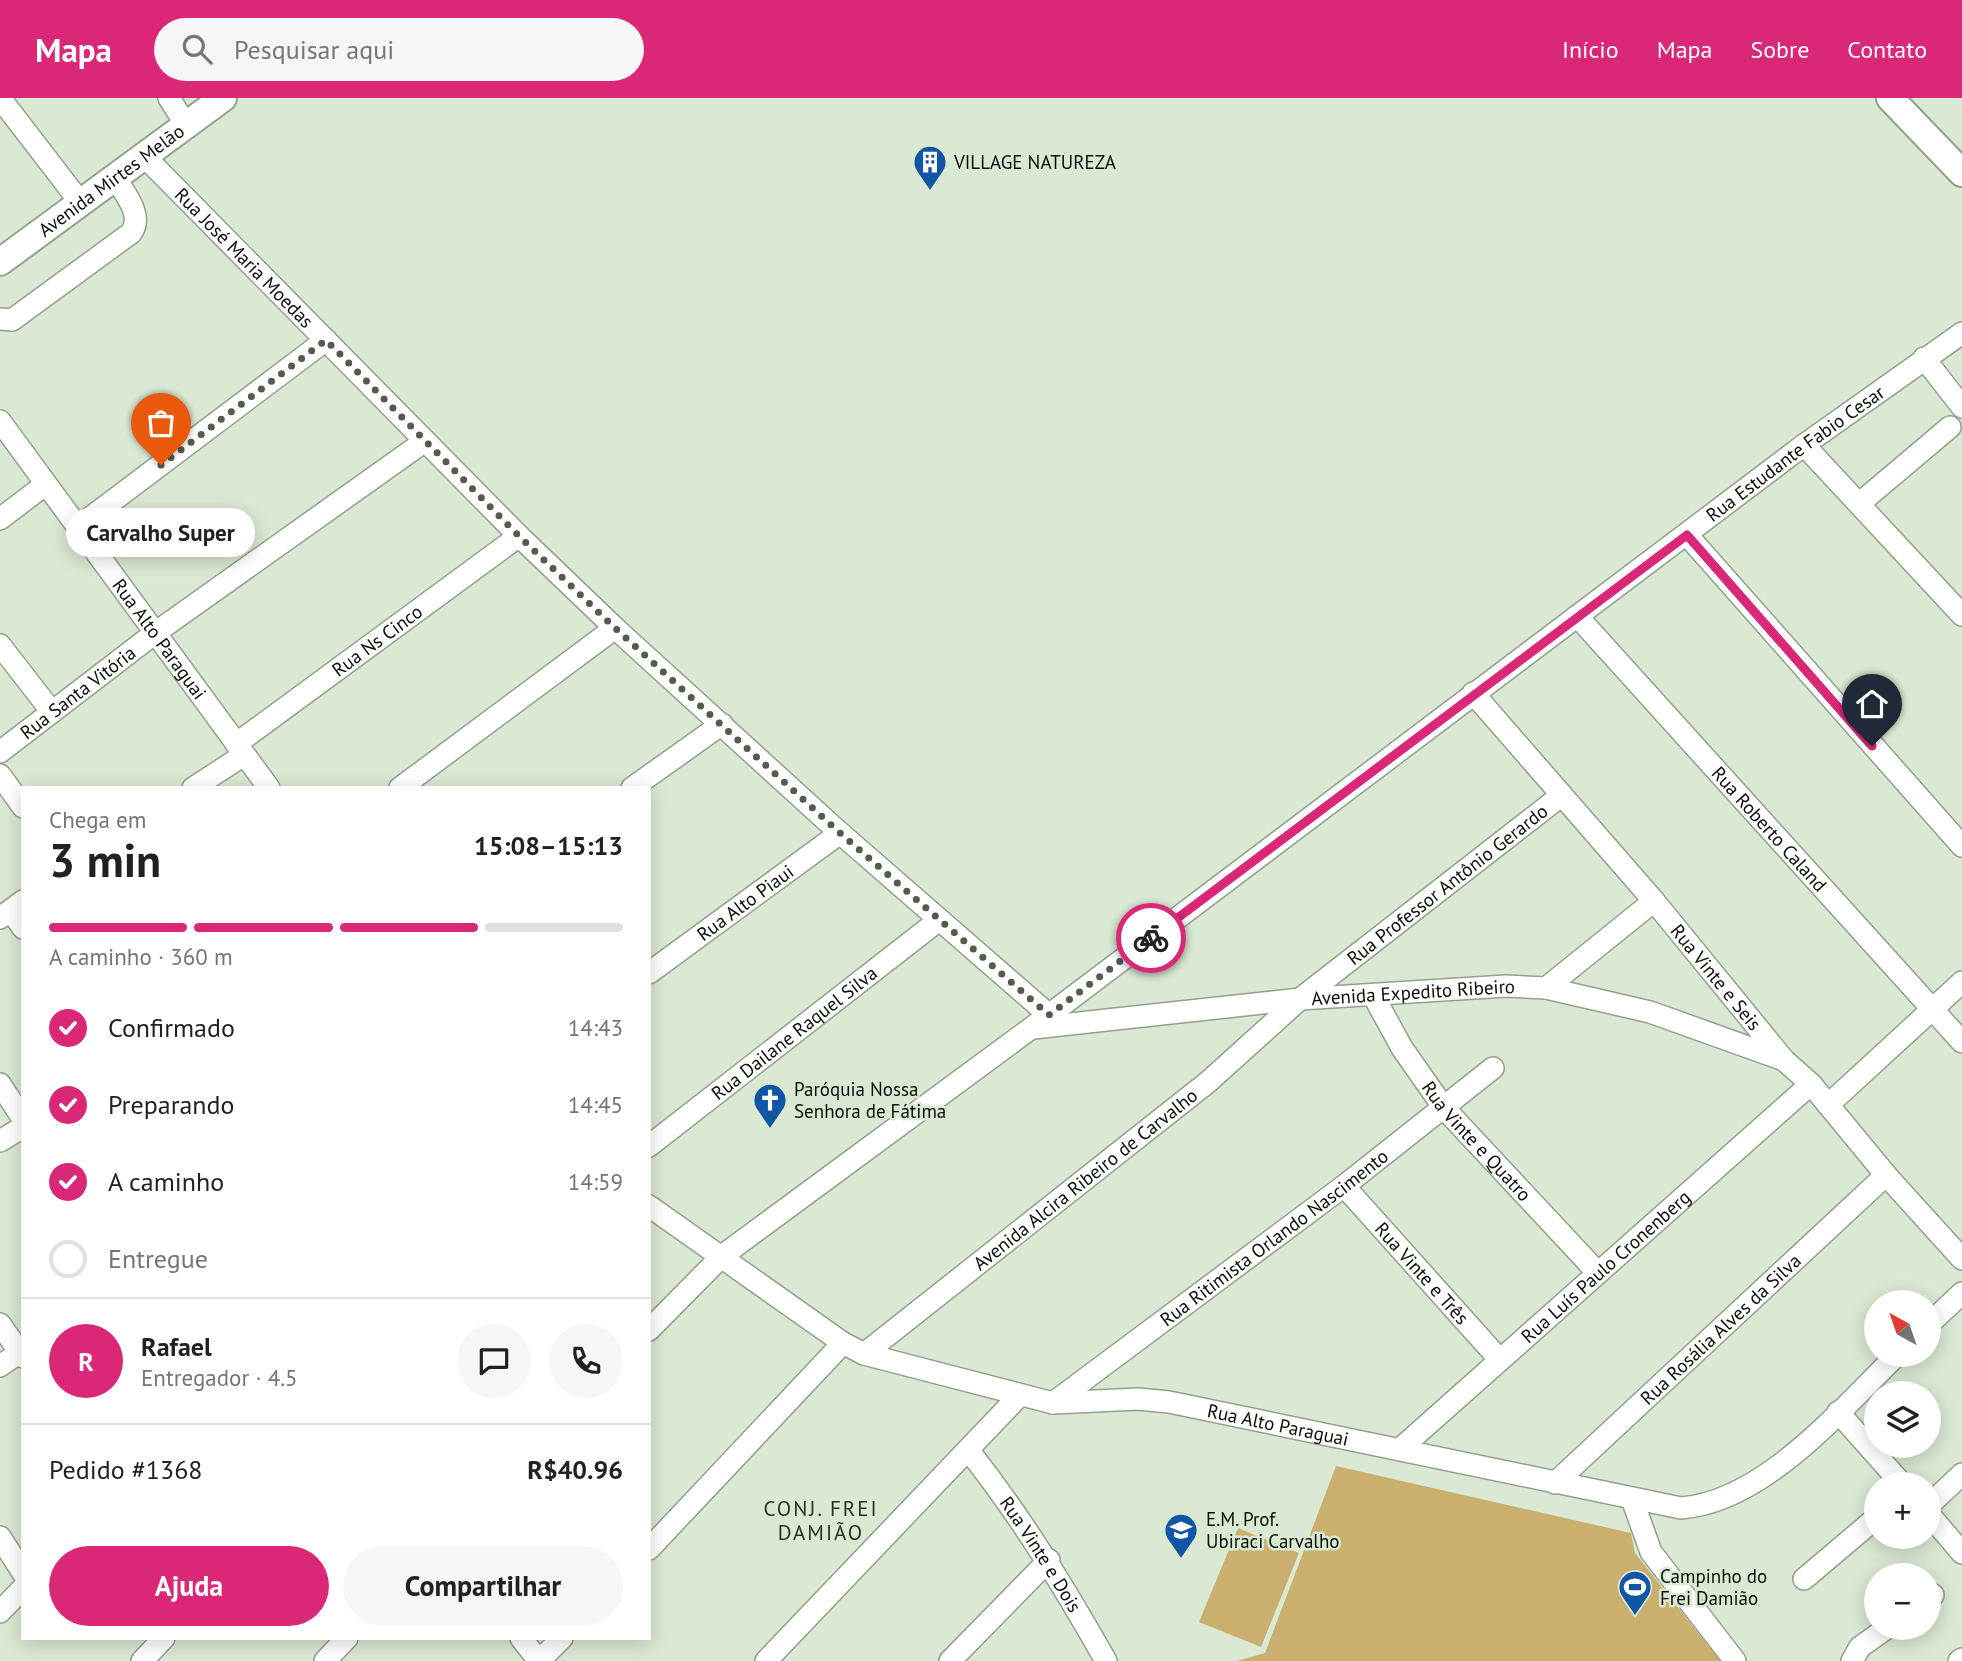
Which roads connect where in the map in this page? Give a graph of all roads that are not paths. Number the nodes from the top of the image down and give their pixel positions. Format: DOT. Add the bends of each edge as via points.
graph roads {
  1 [pos="0,98"];
  2 [pos="169,98"];
  3 [pos="223,98"];
  4 [pos="1890,98"];
  5 [pos="186,125"];
  6 [pos="146,158"];
  7 [pos="1962,173"];
  8 [pos="116,179"];
  9 [pos="80,202"];
  10 [pos="0,262"];
  11 [pos="0,319"];
  12 [pos="1962,333"];
  13 [pos="326,340"];
  14 [pos="1924,358"];
  15 [pos="1962,407"];
  16 [pos="0,421"];
  17 [pos="1950,427"];
  18 [pos="425,441"];
  19 [pos="1804,445"];
  20 [pos="46,484"];
  21 [pos="1860,503"];
  22 [pos="0,519"];
  23 [pos="78,527"];
  24 [pos="1687,535"];
  25 [pos="519,536"];
  26 [pos="1962,615"];
  27 [pos="1577,616"];
  28 [pos="615,628"];
  29 [pos="155,633"];
  30 [pos="0,645"];
  31 [pos="1473,693"];
  32 [pos="52,712"];
  33 [pos="722,724"];
  34 [pos="240,749"];
  35 [pos="0,752"];
  36 [pos="0,775"];
  37 [pos="195,786"];
  38 [pos="268,786"];
  39 [pos="403,786"];
  40 [pos="635,786"];
  41 [pos="1562,795"];
  42 [pos="21,804"];
  43 [pos="840,833"];
  44 [pos="1962,846"];
  45 [pos="1654,901"];
  46 [pos="939,920"];
  47 [pos="651,972"];
  48 [pos="1962,982"];
  49 [pos="1546,988"];
  50 [pos="1373,995"];
  51 [pos="1300,999"];
  52 [pos="1933,1010"];
  53 [pos="1049,1015"];
  54 [pos="1031,1028"];
  55 [pos="1962,1042"];
  56 [pos="1784,1060"];
  57 [pos="1493,1068"];
  58 [pos="0,1084"];
  59 [pos="1811,1084"];
  60 [pos="1828,1105"];
  61 [pos="1444,1108"];
  62 [pos="21,1116"];
  63 [pos="21,1128"];
  64 [pos="0,1141"];
  65 [pos="651,1144"];
  66 [pos="1886,1175"];
  67 [pos="1344,1186"];
  68 [pos="651,1207"];
  69 [pos="722,1256"];
  70 [pos="1962,1259"];
  71 [pos="1598,1273"];
  72 [pos="1962,1293"];
  73 [pos="1941,1313"];
  74 [pos="0,1324"];
  75 [pos="651,1328"];
  76 [pos="843,1343"];
  77 [pos="21,1352"];
  78 [pos="21,1354"];
  79 [pos="864,1354"];
  80 [pos="1500,1360"];
  81 [pos="0,1366"];
  82 [pos="1885,1367"];
  83 [pos="1019,1396"];
  84 [pos="1054,1403"];
  85 [pos="1838,1412"];
  86 [pos="1400,1449"];
  87 [pos="969,1451"];
  88 [pos="1891,1472"];
  89 [pos="1962,1474"];
  90 [pos="1555,1483"];
  91 [pos="1941,1494"];
  92 [pos="1632,1499"];
  93 [pos="1864,1528"];
  94 [pos="1941,1528"];
  95 [pos="0,1537"];
  96 [pos="651,1547"];
  97 [pos="1962,1553"];
  98 [pos="1049,1560"];
  99 [pos="21,1570"];
  100 [pos="1804,1579"];
  101 [pos="21,1590"];
  102 [pos="0,1612"];
  103 [pos="345,1640"];
  104 [pos="523,1640"];
  105 [pos="560,1640"];
  106 [pos="1870,1640"];
  107 [pos="325,1661"];
  108 [pos="539,1661"];
  109 [pos="766,1661"];
  110 [pos="950,1661"];
  111 [pos="1106,1661"];
  112 [pos="1735,1661"];
  113 [pos="1852,1661"];
  1 -- 9 [label="street"];
  2 -- 5 [label="street"];
  3 -- 5 [label="main road, Avenida Mirtes Melão"];
  4 -- 7 [label="main road"];
  5 -- 6 [label="main road, Avenida Mirtes Melão"];
  6 -- 8 [label="main road, Avenida Mirtes Melão"];
  6 -- 13 [label="street, Rua José Maria Moedas"];
  8 -- 9 [label="main road, Avenida Mirtes Melão"];
  8 -- 11 [label="street" via="136,220 131,233 12,320"];
  9 -- 10 [label="main road, Avenida Mirtes Melão"];
  12 -- 14 [label="street, Rua Estudante Fabio Cesar"];
  13 -- 18 [label="street, Rua José Maria Moedas"];
  13 -- 23 [label="street"];
  14 -- 15 [label="street"];
  14 -- 19 [label="street, Rua Estudante Fabio Cesar"];
  16 -- 20 [label="street, Rua Alto Paraguai"];
  17 -- 21 [label="street"];
  18 -- 25 [label="street, Rua José Maria Moedas"];
  18 -- 29 [label="street, Rua Santa Vitória"];
  19 -- 21 [label="street"];
  19 -- 24 [label="street, Rua Estudante Fabio Cesar"];
  20 -- 22 [label="street"];
  20 -- 23 [label="street, Rua Alto Paraguai"];
  21 -- 26 [label="street"];
  23 -- 29 [label="street, Rua Alto Paraguai"];
  24 -- 27 [label="street, Rua Estudante Fabio Cesar"];
  24 -- 44 [label="street"];
  25 -- 28 [label="street, Rua José Maria Moedas"];
  25 -- 34 [label="street, Rua Ns Cinco"];
  27 -- 31 [label="street, Rua Estudante Fabio Cesar"];
  27 -- 52 [label="street, Rua Roberto Caland"];
  28 -- 33 [label="street, Rua José Maria Moedas"];
  28 -- 39 [label="street"];
  29 -- 32 [label="street, Rua Santa Vitória"];
  29 -- 34 [label="street, Rua Alto Paraguai"];
  30 -- 32 [label="street"];
  31 -- 41 [label="street, Rua Vinte e Seis"];
  31 -- 53 [label="street, Rua Estudante Fabio Cesar"];
  32 -- 35 [label="street, Rua Santa Vitória"];
  33 -- 40 [label="street"];
  33 -- 43 [label="street, Rua José Maria Moedas"];
  34 -- 37 [label="street, Rua Ns Cinco"];
  34 -- 38 [label="street, Rua Alto Paraguai"];
  36 -- 42 [label="street"];
  41 -- 45 [label="street, Rua Vinte e Seis"];
  41 -- 51 [label="street, Rua Professor Antônio Gerardo"];
  43 -- 46 [label="street, Rua José Maria Moedas"];
  43 -- 47 [label="street, Rua Alto Piaui"];
  45 -- 49 [label="street"];
  45 -- 56 [label="street, Rua Vinte e Seis"];
  46 -- 53 [label="street, Rua José Maria Moedas"];
  46 -- 65 [label="street, Rua Dailane Raquel Silva"];
  48 -- 52 [label="street"];
  49 -- 50 [label="street, Avenida Expedito Ribeiro" via="1450,988"];
  49 -- 56 [label="street, Avenida Expedito Ribeiro" via="1650,1012"];
  50 -- 51 [label="street, Avenida Expedito Ribeiro"];
  50 -- 61 [label="street, Rua Vinte e Quatro" via="1402,1048"];
  51 -- 54 [label="street, Avenida Expedito Ribeiro"];
  51 -- 79 [label="street, Avenida Alcira Ribeiro de Carvalho" via="1208,1082"];
  52 -- 55 [label="street, Rua Roberto Caland"];
  52 -- 60 [label="street"];
  53 -- 54 [label="street, Rua Estudante Fabio Cesar"];
  54 -- 69 [label="street, Rua Estudante Fabio Cesar"];
  56 -- 59 [label="street, Rua Vinte e Seis"];
  57 -- 61 [label="street, Rua Ritimista Orlando Nascimento"];
  58 -- 62 [label="street"];
  59 -- 60 [label="street, Rua Vinte e Seis"];
  59 -- 71 [label="street, Rua Luís Paulo Cronenberg"];
  60 -- 66 [label="street, Rua Vinte e Seis"];
  61 -- 67 [label="street, Rua Ritimista Orlando Nascimento"];
  61 -- 71 [label="street, Rua Vinte e Quatro"];
  63 -- 64 [label="street"];
  66 -- 70 [label="street, Rua Vinte e Seis"];
  66 -- 90 [label="street, Rua Rosália Alves da Silva"];
  67 -- 80 [label="street, Rua Vinte e Três"];
  67 -- 84 [label="street, Rua Ritimista Orlando Nascimento"];
  68 -- 69 [label="street, Rua Alto Paraguai"];
  69 -- 75 [label="street, Rua Estudante Fabio Cesar"];
  69 -- 76 [label="street, Rua Alto Paraguai"];
  71 -- 80 [label="street, Rua Luís Paulo Cronenberg"];
  72 -- 73 [label="street"];
  74 -- 77 [label="street"];
  76 -- 79 [label="street, Rua Alto Paraguai"];
  76 -- 96 [label="street"];
  78 -- 81 [label="street"];
  79 -- 83 [label="street, Rua Alto Paraguai"];
  80 -- 86 [label="street, Rua Luís Paulo Cronenberg"];
  82 -- 85 [label="street, Rua Alto Paraguai"];
  83 -- 84 [label="street, Rua Alto Paraguai"];
  83 -- 87 [label="street"];
  84 -- 86 [label="street, Rua Alto Paraguai" via="1169,1402"];
  85 -- 88 [label="street"];
  85 -- 92 [label="street, Rua Alto Paraguai" via="1768,1475 1737,1493 1681,1508"];
  86 -- 90 [label="street, Rua Alto Paraguai"];
  87 -- 98 [label="street, Rua Vinte e Dois"];
  87 -- 109 [label="street"];
  89 -- 91 [label="street"];
  90 -- 92 [label="street, Rua Alto Paraguai"];
  92 -- 112 [label="street" via="1651,1552"];
  93 -- 100 [label="street"];
  94 -- 97 [label="street"];
  95 -- 99 [label="street"];
  98 -- 110 [label="street"];
  98 -- 111 [label="street, Rua Vinte e Dois"];
  101 -- 102 [label="street"];
  103 -- 107 [label="street"];
  104 -- 108 [label="street"];
  105 -- 108 [label="street"];
  106 -- 113 [label="street"];
}
